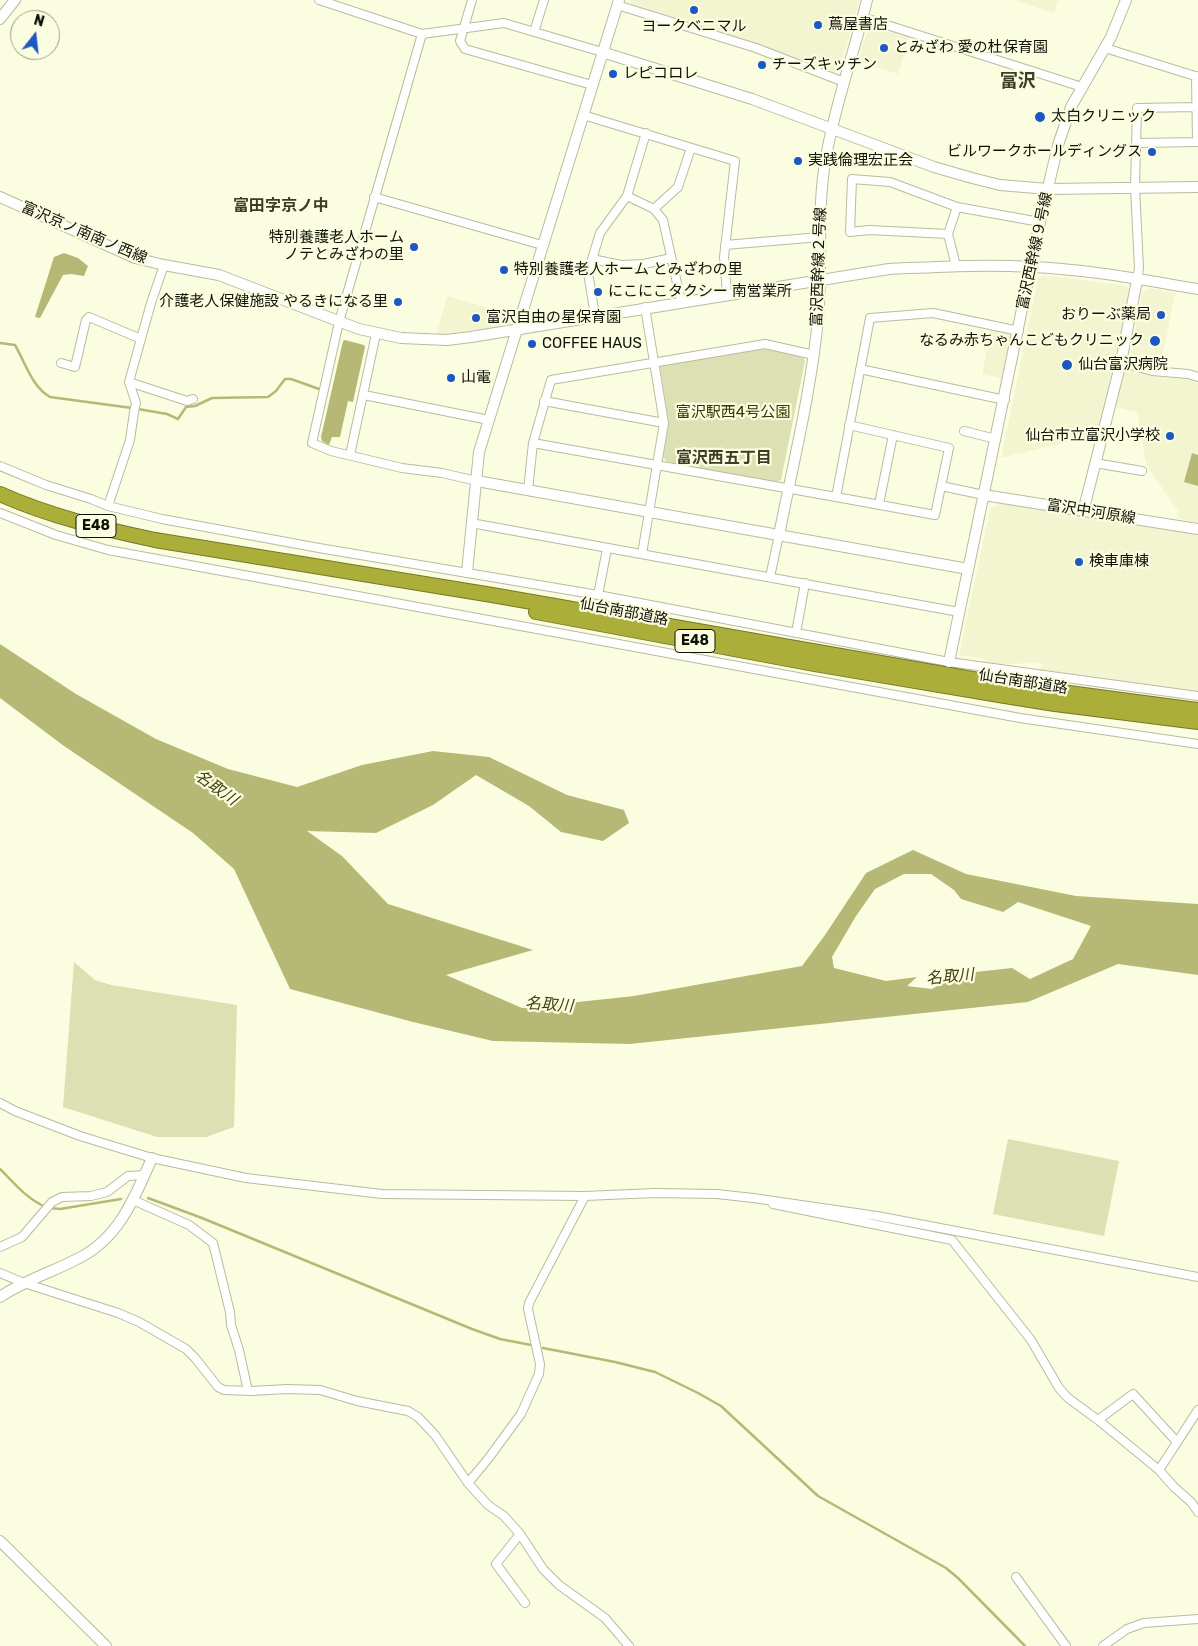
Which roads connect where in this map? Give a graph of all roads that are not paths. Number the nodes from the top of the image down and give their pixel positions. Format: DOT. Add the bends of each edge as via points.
graph roads {
  1 [pos="15,0"];
  2 [pos="319,0"];
  3 [pos="472,0"];
  4 [pos="544,0"];
  5 [pos="867,0"];
  6 [pos="1126,0"];
  7 [pos="618,2"];
  8 [pos="862,18"];
  9 [pos="0,19"];
  10 [pos="464,28"];
  11 [pos="534,32"];
  12 [pos="422,34"];
  13 [pos="1105,48"];
  14 [pos="602,52"];
  15 [pos="1197,76"];
  16 [pos="844,82"];
  17 [pos="592,85"];
  18 [pos="1082,87"];
  19 [pos="1196,107"];
  20 [pos="583,114"];
  21 [pos="832,128"];
  22 [pos="646,133"];
  23 [pos="1136,143"];
  24 [pos="691,148"];
  25 [pos="1135,187"];
  26 [pos="1198,187"];
  27 [pos="1048,189"];
  28 [pos="628,196"];
  29 [pos="0,197"];
  30 [pos="374,197"];
  31 [pos="957,207"];
  32 [pos="654,209"];
  33 [pos="1040,222"];
  34 [pos="948,234"];
  35 [pos="820,237"];
  36 [pos="542,245"];
  37 [pos="725,245"];
  38 [pos="671,258"];
  39 [pos="592,260"];
  40 [pos="164,265"];
  41 [pos="956,266"];
  42 [pos="1032,267"];
  43 [pos="821,279"];
  44 [pos="1137,280"];
  45 [pos="1198,289"];
  46 [pos="728,294"];
  47 [pos="681,301"];
  48 [pos="645,308"];
  49 [pos="595,316"];
  50 [pos="339,322"];
  51 [pos="517,328"];
  52 [pos="1019,331"];
  53 [pos="376,334"];
  54 [pos="142,339"];
  55 [pos="814,355"];
  56 [pos="655,362"];
  57 [pos="1121,362"];
  58 [pos="61,363"];
  59 [pos="860,369"];
  60 [pos="1198,377"];
  61 [pos="129,382"];
  62 [pos="364,395"];
  63 [pos="194,399"];
  64 [pos="544,400"];
  65 [pos="1005,400"];
  66 [pos="489,420"];
  67 [pos="664,423"];
  68 [pos="849,425"];
  69 [pos="964,431"];
  70 [pos="893,435"];
  71 [pos="996,439"];
  72 [pos="533,443"];
  73 [pos="350,455"];
  74 [pos="1095,462"];
  75 [pos="657,464"];
  76 [pos="0,466"];
  77 [pos="1142,471"];
  78 [pos="477,481"];
  79 [pos="941,486"];
  80 [pos="788,488"];
  81 [pos="528,490"];
  82 [pos="0,494"];
  83 [pos="984,495"];
  84 [pos="836,497"];
  85 [pos="879,504"];
  86 [pos="108,506"];
  87 [pos="649,512"];
  88 [pos="1083,512"];
  89 [pos="0,513"];
  90 [pos="471,523"];
  91 [pos="1198,529"];
  92 [pos="779,535"];
  93 [pos="194,547"];
  94 [pos="607,549"];
  95 [pos="642,554"];
  96 [pos="968,569"];
  97 [pos="467,572"];
  98 [pos="770,577"];
  99 [pos="805,583"];
  100 [pos="598,595"];
  101 [pos="959,612"];
  102 [pos="796,633"];
  103 [pos="949,662"];
  104 [pos="1198,696"];
  105 [pos="1198,710"];
  106 [pos="1198,722"];
  107 [pos="1198,739"];
  108 [pos="1194,744"];
  109 [pos="0,1103"];
  110 [pos="152,1158"];
  111 [pos="145,1175"];
  112 [pos="585,1196"];
  113 [pos="753,1198"];
  114 [pos="132,1200"];
  115 [pos="0,1247"];
  116 [pos="0,1273"];
  117 [pos="1198,1277"];
  118 [pos="24,1283"];
  119 [pos="0,1297"];
  120 [pos="248,1391"];
  121 [pos="1198,1410"];
  122 [pos="1098,1420"];
  123 [pos="1177,1442"];
  124 [pos="1159,1470"];
  125 [pos="468,1483"];
  126 [pos="1198,1512"];
  127 [pos="520,1534"];
  128 [pos="0,1541"];
  129 [pos="1016,1577"];
  130 [pos="525,1603"];
  131 [pos="1198,1620"];
  132 [pos="106,1646"];
  133 [pos="629,1646"];
  134 [pos="1066,1646"];
  135 [pos="1103,1646"];
  1 -- 9 [label="street"];
  2 -- 12 [label="street"];
  3 -- 10 [label="street"];
  4 -- 11 [label="street"];
  5 -- 8 [label="street, 富沢西幹線２号線"];
  6 -- 13 [label="street, 富沢西幹線９号線"];
  7 -- 14 [label="street"];
  7 -- 16 [label="street" via="756,48"];
  8 -- 16 [label="street, 富沢西幹線２号線"];
  8 -- 18 [label="street"];
  10 -- 11 [label="street" via="504,23"];
  10 -- 12 [label="street"];
  10 -- 17 [label="street" via="460,41 465,49"];
  11 -- 14 [label="street"];
  12 -- 30 [label="street"];
  13 -- 15 [label="street"];
  13 -- 18 [label="street, 富沢西幹線９号線"];
  14 -- 17 [label="street"];
  14 -- 21 [label="street" via="702,82"];
  15 -- 19 [label="street"];
  16 -- 21 [label="street, 富沢西幹線２号線"];
  17 -- 20 [label="street"];
  18 -- 27 [label="street, 富沢西幹線９号線" via="1064,125"];
  19 -- 23 [label="street" via="1137,108"];
  19 -- 23 [label="street" via="1197,142"];
  20 -- 22 [label="street"];
  20 -- 36 [label="street"];
  21 -- 27 [label="street" via="972,178 1000,185"];
  21 -- 35 [label="street, 富沢西幹線２号線" via="822,187"];
  22 -- 24 [label="street"];
  22 -- 28 [label="street"];
  23 -- 25 [label="street"];
  24 -- 32 [label="street" via="678,187"];
  24 -- 37 [label="street" via="735,161"];
  25 -- 26 [label="street"];
  25 -- 27 [label="street"];
  25 -- 44 [label="street"];
  27 -- 33 [label="street, 富沢西幹線９号線"];
  28 -- 32 [label="street"];
  28 -- 39 [label="street" via="600,233"];
  29 -- 40 [label="street, 富沢京ノ南南ノ西線" via="135,258"];
  30 -- 36 [label="street"];
  30 -- 50 [label="street"];
  31 -- 33 [label="street"];
  31 -- 34 [label="street"];
  31 -- 34 [label="street" via="890,182 852,179 850,232"];
  32 -- 38 [label="street" via="663,220"];
  33 -- 42 [label="street, 富沢西幹線９号線"];
  34 -- 41 [label="street"];
  35 -- 37 [label="street"];
  35 -- 43 [label="street, 富沢西幹線２号線"];
  36 -- 51 [label="street"];
  37 -- 46 [label="street"];
  38 -- 39 [label="street" via="621,265"];
  38 -- 47 [label="street"];
  39 -- 49 [label="street" via="588,273"];
  40 -- 50 [label="street, 富沢京ノ南南ノ西線" via="219,275"];
  40 -- 54 [label="street"];
  41 -- 42 [label="street, 富沢京ノ南南ノ西線"];
  41 -- 43 [label="street, 富沢京ノ南南ノ西線" via="889,269"];
  42 -- 44 [label="street, 富沢京ノ南南ノ西線"];
  42 -- 52 [label="street, 富沢西幹線９号線"];
  43 -- 46 [label="street, 富沢京ノ南南ノ西線"];
  43 -- 55 [label="street, 富沢西幹線２号線"];
  44 -- 45 [label="street, 富沢京ノ南南ノ西線"];
  44 -- 57 [label="street"];
  46 -- 47 [label="street, 富沢京ノ南南ノ西線"];
  47 -- 48 [label="street, 富沢京ノ南南ノ西線"];
  48 -- 49 [label="street, 富沢京ノ南南ノ西線"];
  48 -- 56 [label="street"];
  49 -- 51 [label="street, 富沢京ノ南南ノ西線"];
  50 -- 53 [label="street, 富沢京ノ南南ノ西線"];
  50 -- 73 [label="street" via="312,443"];
  51 -- 53 [label="street, 富沢京ノ南南ノ西線" via="447,340"];
  51 -- 66 [label="street"];
  52 -- 59 [label="street" via="933,313 870,318"];
  52 -- 65 [label="street, 富沢西幹線９号線"];
  53 -- 62 [label="street"];
  54 -- 58 [label="street" via="89,318 75,368"];
  54 -- 61 [label="street"];
  55 -- 56 [label="street" via="765,344"];
  55 -- 80 [label="street, 富沢西幹線２号線"];
  56 -- 64 [label="street" via="551,380"];
  56 -- 67 [label="street"];
  57 -- 60 [label="street" via="1152,371"];
  57 -- 74 [label="street"];
  59 -- 65 [label="street"];
  59 -- 68 [label="street"];
  61 -- 63 [label="street" via="175,393 187,401"];
  61 -- 86 [label="street" via="136,402 130,440"];
  62 -- 66 [label="street"];
  62 -- 73 [label="street"];
  64 -- 67 [label="street"];
  64 -- 72 [label="street"];
  65 -- 71 [label="street, 富沢西幹線９号線"];
  66 -- 78 [label="street" via="479,452"];
  67 -- 75 [label="street"];
  68 -- 70 [label="street"];
  68 -- 84 [label="street"];
  69 -- 71 [label="street"];
  70 -- 79 [label="street" via="949,448"];
  70 -- 85 [label="street"];
  71 -- 83 [label="street, 富沢西幹線９号線"];
  72 -- 75 [label="street"];
  72 -- 81 [label="street"];
  73 -- 78 [label="street"];
  74 -- 77 [label="street"];
  74 -- 88 [label="street"];
  75 -- 80 [label="street"];
  75 -- 87 [label="street"];
  76 -- 86 [label="street"];
  78 -- 81 [label="street"];
  78 -- 90 [label="street"];
  79 -- 83 [label="street"];
  79 -- 85 [label="street" via="935,515"];
  80 -- 84 [label="street"];
  80 -- 92 [label="street, 富沢西幹線２号線"];
  81 -- 87 [label="street"];
  82 -- 93 [label="highway, 仙台南部道路 / E48" via="114,531"];
  83 -- 88 [label="street, 富沢中河原線"];
  83 -- 96 [label="street, 富沢西幹線９号線"];
  84 -- 85 [label="street"];
  86 -- 97 [label="street" via="319,548"];
  87 -- 92 [label="street"];
  87 -- 95 [label="street"];
  88 -- 91 [label="street, 富沢中河原線"];
  89 -- 108 [label="street" via="56,535 108,550 1020,718"];
  90 -- 94 [label="street"];
  90 -- 97 [label="street"];
  92 -- 96 [label="street"];
  92 -- 98 [label="street"];
  93 -- 105 [label="highway, 仙台南部道路 / E48" via="502,596 1002,684"];
  93 -- 106 [label="highway, 仙台南部道路 / E48" via="814,664 1055,704"];
  94 -- 95 [label="street"];
  94 -- 100 [label="street"];
  95 -- 98 [label="street"];
  96 -- 101 [label="street, 富沢西幹線９号線"];
  97 -- 100 [label="street"];
  98 -- 99 [label="street"];
  99 -- 101 [label="street"];
  99 -- 102 [label="street"];
  100 -- 102 [label="street"];
  101 -- 103 [label="street, 富沢西幹線９号線"];
  102 -- 103 [label="street"];
  103 -- 104 [label="street"];
  107 -- 108 [label="street"];
  109 -- 110 [label="street" via="80,1136"];
  110 -- 111 [label="street"];
  110 -- 112 [label="street" via="246,1178 382,1194"];
  111 -- 114 [label="street"];
  111 -- 115 [label="street" via="128,1176 108,1192 52,1202 22,1237"];
  112 -- 113 [label="street" via="655,1193"];
  112 -- 125 [label="street" via="529,1303 539,1374 521,1414"];
  113 -- 117 [label="street" via="877,1216"];
  113 -- 122 [label="street" via="782,1207 952,1240 1031,1340 1059,1388"];
  114 -- 118 [label="street" via="105,1241 80,1258"];
  114 -- 120 [label="street" via="189,1225 213,1243"];
  116 -- 118 [label="street"];
  118 -- 119 [label="street"];
  118 -- 120 [label="street" via="139,1322 186,1349 218,1387"];
  120 -- 125 [label="street" via="320,1390 408,1411 435,1435"];
  121 -- 123 [label="street"];
  122 -- 123 [label="street" via="1133,1394"];
  122 -- 124 [label="street"];
  123 -- 124 [label="street"];
  124 -- 126 [label="street"];
  125 -- 127 [label="street"];
  127 -- 130 [label="street" via="496,1564"];
  127 -- 133 [label="street" via="542,1569 604,1618"];
  128 -- 132 [label="street"];
  129 -- 134 [label="street"];
  131 -- 135 [label="street" via="1144,1623 1127,1629"];
}
